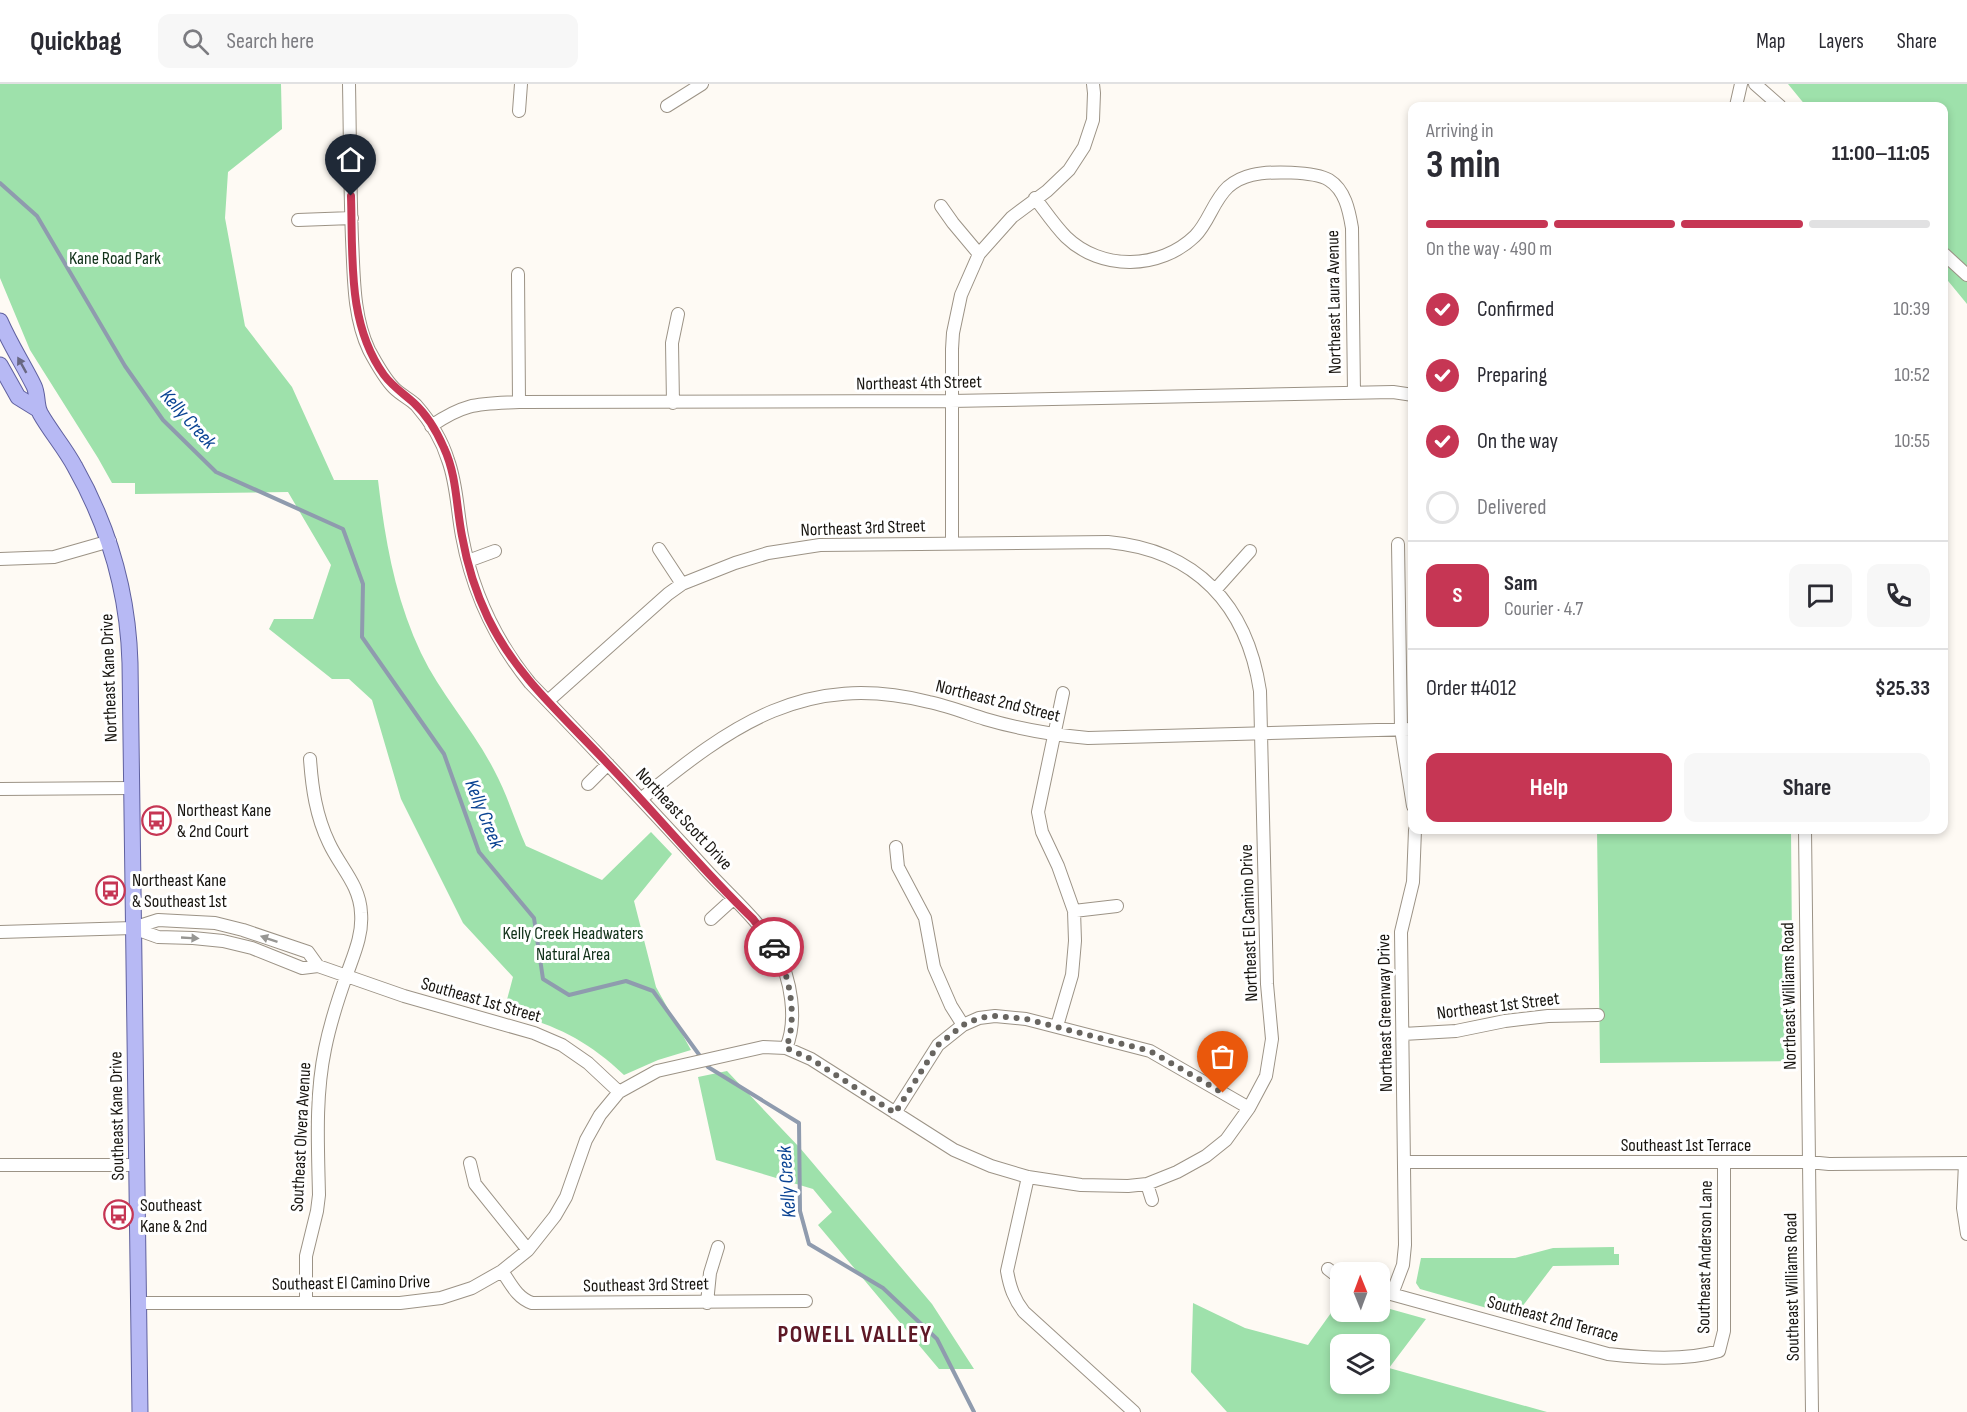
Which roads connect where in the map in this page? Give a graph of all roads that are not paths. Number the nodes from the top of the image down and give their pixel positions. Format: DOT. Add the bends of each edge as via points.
graph roads {
  1 [pos="349,84"];
  2 [pos="521,84"];
  3 [pos="702,84"];
  4 [pos="1093,84"];
  5 [pos="1741,84"];
  6 [pos="1755,84"];
  7 [pos="1737,102"];
  8 [pos="1775,102"];
  9 [pos="667,106"];
  10 [pos="519,111"];
  11 [pos="1035,198"];
  12 [pos="941,206"];
  13 [pos="352,218"];
  14 [pos="298,220"];
  15 [pos="979,254"];
  16 [pos="1948,258"];
  17 [pos="518,273"];
  18 [pos="1967,275"];
  19 [pos="678,314"];
  20 [pos="0,321"];
  21 [pos="0,365"];
  22 [pos="1354,393"];
  23 [pos="1408,394"];
  24 [pos="951,401"];
  25 [pos="519,402"];
  26 [pos="673,403"];
  27 [pos="39,410"];
  28 [pos="431,426"];
  29 [pos="110,541"];
  30 [pos="952,544"];
  31 [pos="1398,544"];
  32 [pos="659,549"];
  33 [pos="495,551"];
  34 [pos="1250,551"];
  35 [pos="0,559"];
  36 [pos="468,561"];
  37 [pos="682,584"];
  38 [pos="1216,590"];
  39 [pos="1063,693"];
  40 [pos="548,701"];
  41 [pos="1407,729"];
  42 [pos="1261,732"];
  43 [pos="1055,735"];
  44 [pos="310,759"];
  45 [pos="608,764"];
  46 [pos="588,784"];
  47 [pos="132,788"];
  48 [pos="0,789"];
  49 [pos="641,799"];
  50 [pos="1415,834"];
  51 [pos="1805,834"];
  52 [pos="896,847"];
  53 [pos="733,900"];
  54 [pos="1118,906"];
  55 [pos="1074,911"];
  56 [pos="711,919"];
  57 [pos="133,928"];
  58 [pos="0,932"];
  59 [pos="346,976"];
  60 [pos="1598,1015"];
  61 [pos="963,1025"];
  62 [pos="1057,1026"];
  63 [pos="1403,1034"];
  64 [pos="786,1048"];
  65 [pos="619,1092"];
  66 [pos="1249,1108"];
  67 [pos="895,1113"];
  68 [pos="1405,1162"];
  69 [pos="1809,1162"];
  70 [pos="470,1163"];
  71 [pos="1724,1163"];
  72 [pos="1966,1163"];
  73 [pos="137,1164"];
  74 [pos="0,1166"];
  75 [pos="1028,1177"];
  76 [pos="1147,1184"];
  77 [pos="1152,1200"];
  78 [pos="1967,1234"];
  79 [pos="718,1247"];
  80 [pos="528,1250"];
  81 [pos="502,1271"];
  82 [pos="1390,1286"];
  83 [pos="1390,1293"];
  84 [pos="806,1301"];
  85 [pos="306,1302"];
  86 [pos="139,1303"];
  87 [pos="707,1303"];
  88 [pos="1719,1351"];
  89 [pos="140,1412"];
  90 [pos="1134,1412"];
  91 [pos="1812,1412"];
  1 -- 13 [label="street, Northeast Scott Drive"];
  2 -- 10 [label="street"];
  3 -- 9 [label="street"];
  4 -- 11 [label="street" via="1092,120 1084,147 1069,170"];
  5 -- 7 [label="street"];
  6 -- 8 [label="street"];
  11 -- 15 [label="street" via="998,230"];
  11 -- 22 [label="street, Northeast Laura Avenue" via="1065,237 1077,246 1102,259 1131,263 1159,258 1185,244 1205,224 1223,193 1238,180 1264,173 1316,175 1329,180 1341,191 1352,228"];
  12 -- 15 [label="street"];
  13 -- 14 [label="street"];
  13 -- 28 [label="street, Northeast Scott Drive" via="356,306 363,336 394,388 414,403"];
  15 -- 24 [label="street" via="961,295 953,333"];
  16 -- 18 [label="street"];
  17 -- 25 [label="street"];
  19 -- 26 [label="street" via="672,343"];
  27 -- 20 [label="main road, Northeast Kane Drive, one-way" via="35,388"];
  21 -- 27 [label="main road, Northeast Kane Drive" via="18,397"];
  22 -- 23 [label="street, Northeast 4th Street"];
  22 -- 24 [label="street, Northeast 4th Street"];
  24 -- 26 [label="street, Northeast 4th Street"];
  24 -- 30 [label="street"];
  25 -- 26 [label="street, Northeast 4th Street"];
  25 -- 28 [label="street, Northeast 4th Street" via="466,406"];
  27 -- 29 [label="main road, Northeast Kane Drive" via="86,486"];
  28 -- 36 [label="street, Northeast Scott Drive" via="453,475"];
  29 -- 35 [label="street" via="54,557"];
  29 -- 47 [label="main road, Northeast Kane Drive" via="124,595 129,639"];
  30 -- 37 [label="street, Northeast 3rd Street" via="786,549"];
  30 -- 38 [label="street, Northeast 3rd Street" via="1130,544 1178,561"];
  31 -- 41 [label="street"];
  32 -- 37 [label="street"];
  33 -- 36 [label="street"];
  34 -- 38 [label="street"];
  36 -- 40 [label="street, Northeast Scott Drive" via="499,639 513,662"];
  37 -- 40 [label="street, Northeast 3rd Street"];
  38 -- 42 [label="street, Northeast 3rd Street" via="1245,635 1255,662"];
  39 -- 43 [label="street"];
  40 -- 45 [label="street, Northeast Scott Drive"];
  41 -- 42 [label="street, Northeast 2nd Street"];
  42 -- 43 [label="street, Northeast 2nd Street" via="1088,738"];
  42 -- 66 [label="street, Northeast El Camino Drive" via="1267,984 1272,1039 1266,1076"];
  43 -- 49 [label="street, Northeast 2nd Street" via="898,695 824,695 772,710 734,729"];
  43 -- 55 [label="street" via="1038,812 1042,832"];
  44 -- 59 [label="street, Southeast Olvera Avenue" via="321,822 354,884 362,911 359,939"];
  45 -- 46 [label="street, Northeast Scott Drive"];
  45 -- 49 [label="street, Northeast Scott Drive"];
  47 -- 48 [label="street"];
  47 -- 57 [label="main road, Northeast Kane Drive"];
  49 -- 53 [label="street, Northeast Scott Drive"];
  50 -- 63 [label="street, Northeast Greenway Drive" via="1413,882 1401,932"];
  51 -- 69 [label="street, Northeast Williams Road"];
  52 -- 61 [label="street" via="898,867 925,918 934,967"];
  53 -- 56 [label="street"];
  53 -- 64 [label="street, Northeast Scott Drive" via="762,930 783,966 791,1019"];
  54 -- 55 [label="street"];
  55 -- 62 [label="street" via="1072,975"];
  57 -- 58 [label="street, Southeast 1st Street"];
  57 -- 59 [label="street, Southeast 1st Street" via="158,937 223,941 302,968 318,966"];
  57 -- 73 [label="main road, Southeast Kane Drive"];
  59 -- 65 [label="street, Southeast 1st Street" via="534,1033 562,1045 588,1063"];
  59 -- 85 [label="street, Southeast Olvera Avenue" via="319,1084 319,1195 306,1256"];
  60 -- 63 [label="street, Northeast 1st Street" via="1548,1016 1456,1031"];
  61 -- 62 [label="street" via="994,1016"];
  61 -- 67 [label="street" via="938,1045"];
  62 -- 66 [label="street" via="1150,1051"];
  63 -- 68 [label="street, Northeast Greenway Drive"];
  64 -- 65 [label="street, Southeast El Camino Drive" via="763,1047 657,1071"];
  64 -- 67 [label="street, Southeast El Camino Drive" via="811,1059"];
  65 -- 80 [label="street, Southeast El Camino Drive" via="600,1114 586,1140 566,1197"];
  66 -- 76 [label="street, Southeast El Camino Drive" via="1226,1140 1206,1156"];
  67 -- 75 [label="street, Southeast El Camino Drive" via="954,1150"];
  68 -- 71 [label="street, Southeast 1st Terrace"];
  68 -- 82 [label="street, Northeast Greenway Drive" via="1403,1265"];
  69 -- 71 [label="street, Southeast 1st Terrace"];
  69 -- 72 [label="street, Southeast 1st Terrace"];
  69 -- 91 [label="street, Southeast Williams Road"];
  70 -- 80 [label="street" via="475,1184"];
  71 -- 88 [label="street, Southeast Anderson Lane" via="1724,1331"];
  72 -- 78 [label="street" via="1963,1208"];
  73 -- 74 [label="street"];
  73 -- 86 [label="main road, Southeast Kane Drive"];
  75 -- 76 [label="street, Southeast El Camino Drive" via="1081,1185"];
  75 -- 90 [label="street" via="1008,1271 1015,1300"];
  76 -- 77 [label="street"];
  79 -- 87 [label="street"];
  80 -- 81 [label="street, Southeast El Camino Drive"];
  81 -- 85 [label="street, Southeast El Camino Drive" via="472,1288 421,1302"];
  81 -- 87 [label="street, Southeast 3rd Street" via="517,1294 532,1304"];
  83 -- 88 [label="street, Southeast 2nd Terrace" via="1608,1354 1701,1356"];
  84 -- 87 [label="street, Southeast 3rd Street"];
  85 -- 86 [label="street, Southeast El Camino Drive"];
  86 -- 89 [label="main road, Southeast Kane Drive"];
}
